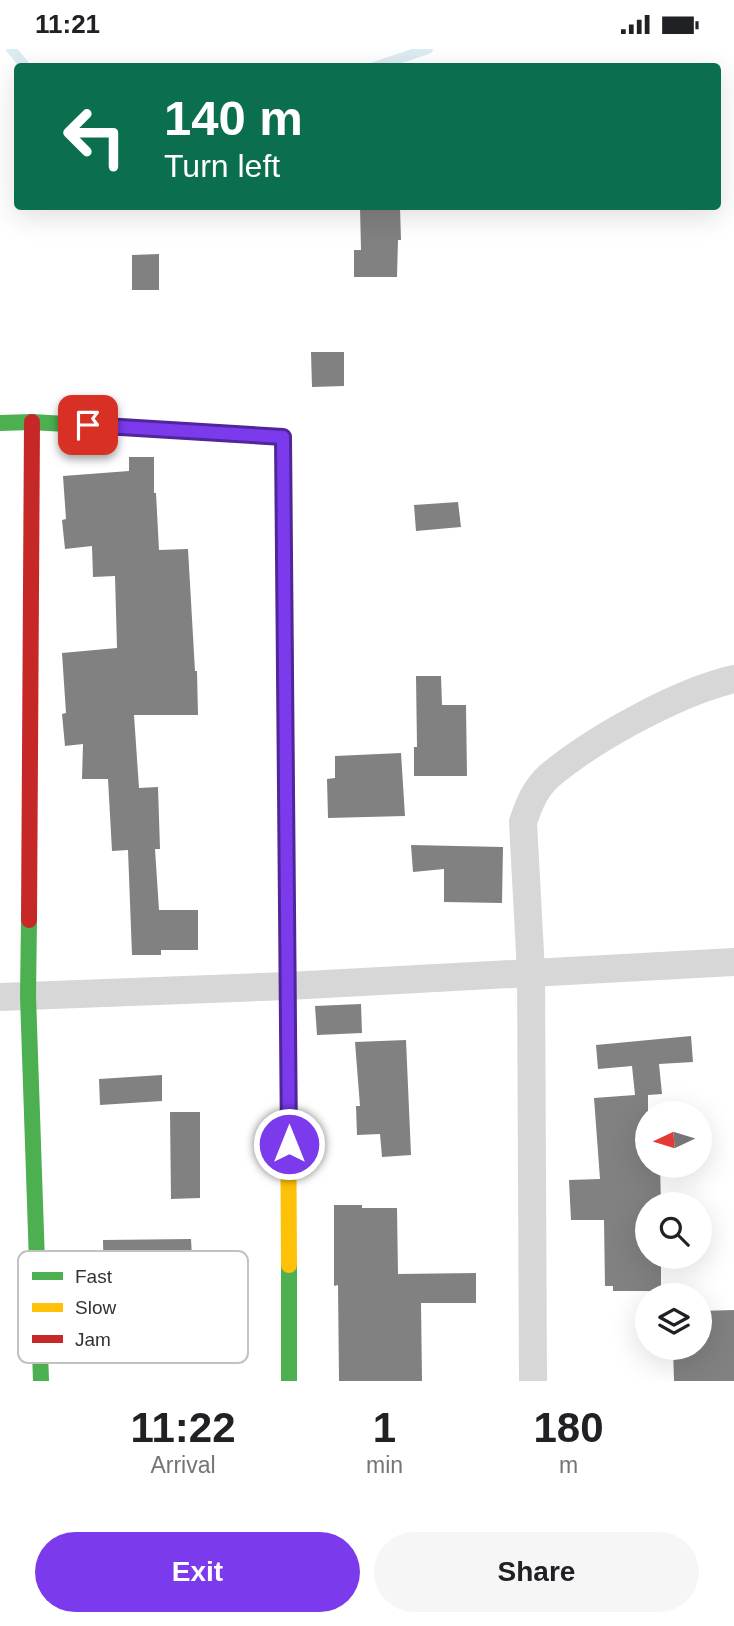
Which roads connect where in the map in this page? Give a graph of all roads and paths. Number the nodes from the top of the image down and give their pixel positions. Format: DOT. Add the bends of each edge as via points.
graph roads {
  1 [pos="32,422"];
  2 [pos="0,423"];
  3 [pos="734,680"];
  4 [pos="734,962"];
  5 [pos="531,972"];
  6 [pos="288,986"];
  7 [pos="28,996"];
  8 [pos="0,997"];
  9 [pos="37,1251"];
  10 [pos="40,1363"];
  11 [pos="41,1381"];
  12 [pos="289,1381"];
  13 [pos="533,1381"];
  1 -- 2 [label="street"];
  1 -- 6 [label="street" via="283,437"];
  1 -- 7 [label="street"];
  3 -- 5 [label="street" via="708,685 616,730 548,777 530,799 523,822"];
  4 -- 5 [label="street"];
  5 -- 6 [label="street"];
  5 -- 13 [label="street"];
  6 -- 7 [label="street"];
  6 -- 12 [label="street"];
  7 -- 8 [label="street"];
  7 -- 9 [label="street"];
  10 -- 11 [label="street"];
}
